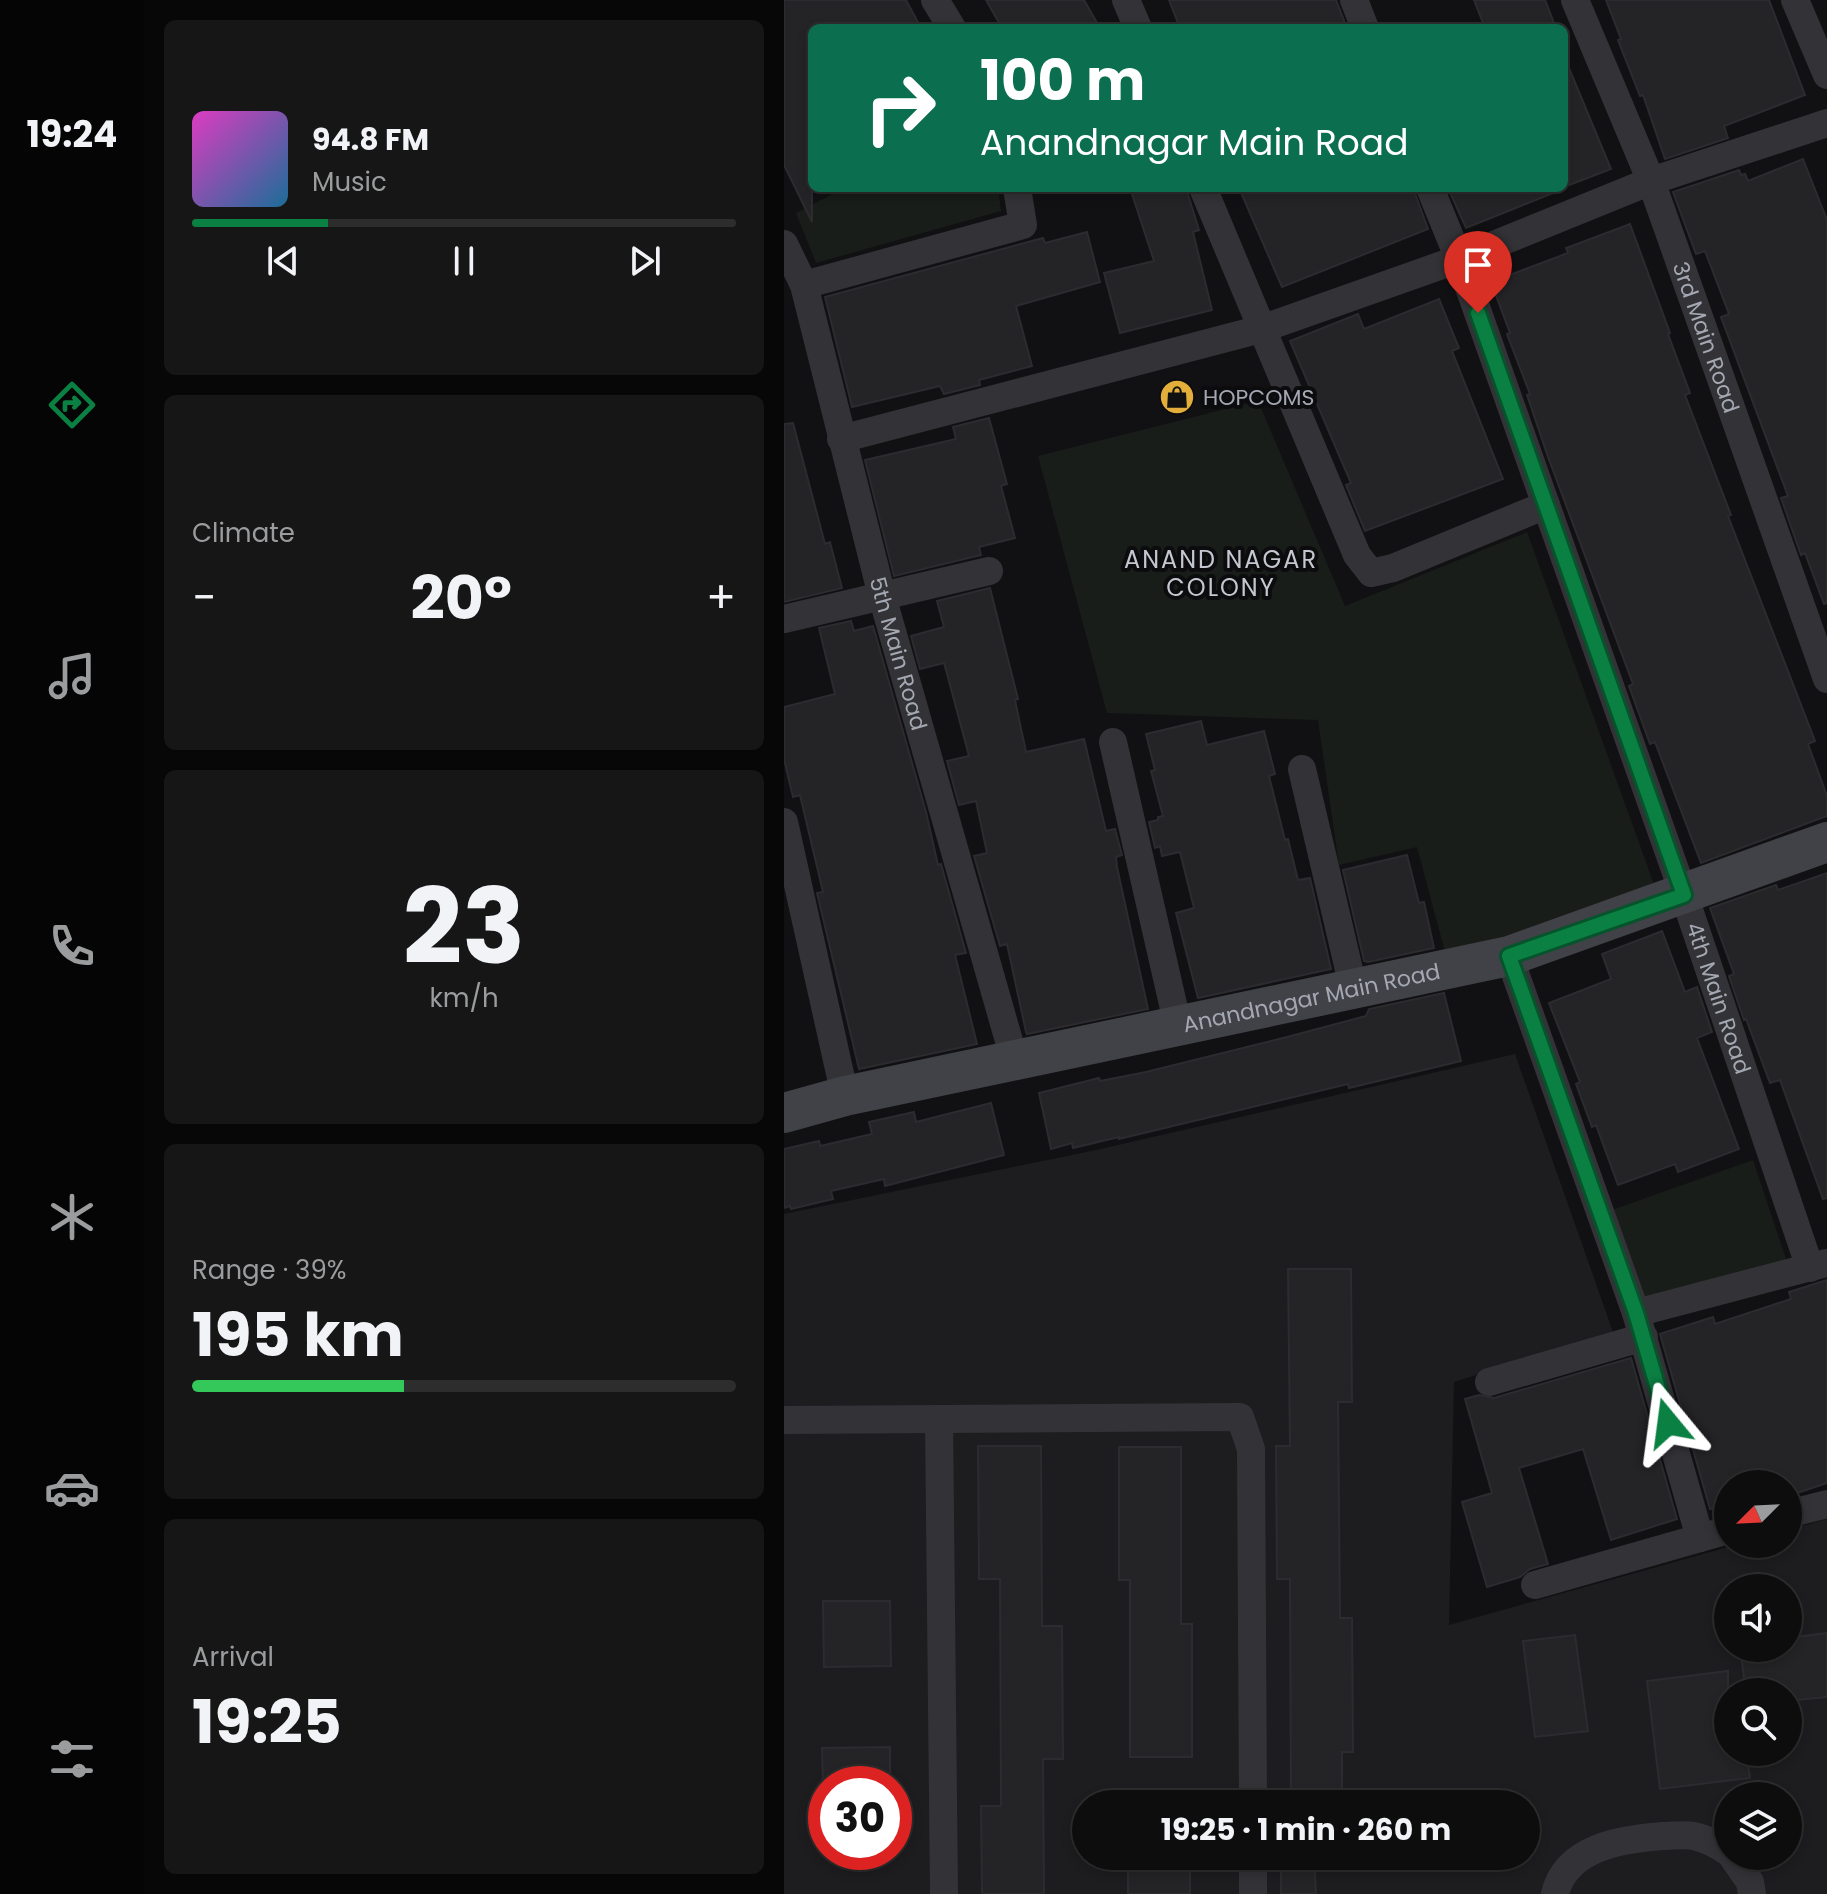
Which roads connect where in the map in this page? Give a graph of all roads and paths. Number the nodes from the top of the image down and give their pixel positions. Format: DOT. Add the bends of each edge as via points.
graph roads {
  1 [pos="935,0"];
  2 [pos="1126,0"];
  3 [pos="1354,0"];
  4 [pos="1575,0"];
  5 [pos="1795,0"];
  6 [pos="950,24"];
  7 [pos="1136,24"];
  8 [pos="1363,24"];
  9 [pos="1827,75"];
  10 [pos="1827,123"];
  11 [pos="1651,181"];
  12 [pos="1018,192"];
  13 [pos="1205,192"];
  14 [pos="1432,192"];
  15 [pos="784,244"];
  16 [pos="1459,259"];
  17 [pos="804,285"];
  18 [pos="1261,329"];
  19 [pos="841,439"];
  20 [pos="1546,505"];
  21 [pos="989,571"];
  22 [pos="882,596"];
  23 [pos="784,619"];
  24 [pos="1827,679"];
  25 [pos="1113,742"];
  26 [pos="1302,769"];
  27 [pos="784,822"];
  28 [pos="1827,842"];
  29 [pos="1684,895"];
  30 [pos="1509,956"];
  31 [pos="1354,991"];
  32 [pos="1178,1026"];
  33 [pos="1015,1062"];
  34 [pos="845,1096"];
  35 [pos="784,1113"];
  36 [pos="1818,1265"];
  37 [pos="1640,1325"];
  38 [pos="1489,1382"];
  39 [pos="784,1420"];
  40 [pos="939,1420"];
  41 [pos="1827,1504"];
  42 [pos="1802,1510"];
  43 [pos="1714,1534"];
  44 [pos="1700,1538"];
  45 [pos="1535,1585"];
  46 [pos="1253,1790"];
  47 [pos="1714,1842"];
  48 [pos="1253,1870"];
  49 [pos="1741,1870"];
  50 [pos="944,1894"];
  51 [pos="1253,1894"];
  52 [pos="1555,1894"];
  53 [pos="1752,1894"];
  1 -- 6 [label="street"];
  2 -- 7 [label="street"];
  3 -- 8 [label="street"];
  4 -- 11 [label="street, 3rd Main Road"];
  5 -- 9 [label="street"];
  10 -- 11 [label="street"];
  11 -- 16 [label="street"];
  11 -- 24 [label="street, 3rd Main Road"];
  12 -- 17 [label="street" via="1023,225"];
  13 -- 18 [label="street"];
  14 -- 16 [label="street, 4th Main Road"];
  15 -- 17 [label="street, 5th Main Road"];
  16 -- 18 [label="street"];
  16 -- 20 [label="street, 4th Main Road"];
  17 -- 19 [label="street, 5th Main Road"];
  18 -- 19 [label="street"];
  18 -- 20 [label="street" via="1357,555 1371,573"];
  19 -- 22 [label="street, 5th Main Road"];
  20 -- 29 [label="street, 4th Main Road"];
  21 -- 22 [label="street"];
  22 -- 23 [label="street"];
  22 -- 33 [label="street, 5th Main Road"];
  25 -- 32 [label="street"];
  26 -- 31 [label="street"];
  27 -- 34 [label="street"];
  28 -- 29 [label="street, Anandnagar Main Road"];
  29 -- 30 [label="street, Anandnagar Main Road"];
  29 -- 36 [label="street, 4th Main Road"];
  30 -- 31 [label="street, Anandnagar Main Road"];
  30 -- 37 [label="street"];
  31 -- 32 [label="street, Anandnagar Main Road"];
  32 -- 33 [label="street, Anandnagar Main Road"];
  33 -- 34 [label="street, Anandnagar Main Road"];
  34 -- 35 [label="street, Anandnagar Main Road"];
  36 -- 37 [label="street"];
  37 -- 38 [label="street"];
  37 -- 44 [label="street"];
  39 -- 40 [label="street"];
  40 -- 46 [label="street" via="1240,1417 1251,1449"];
  40 -- 50 [label="street"];
  41 -- 42 [label="street"];
  43 -- 44 [label="street"];
  44 -- 45 [label="street"];
  47 -- 52 [label="street" via="1690,1835 1625,1839 1571,1865"];
  48 -- 51 [label="street"];
  49 -- 53 [label="street"];
}
